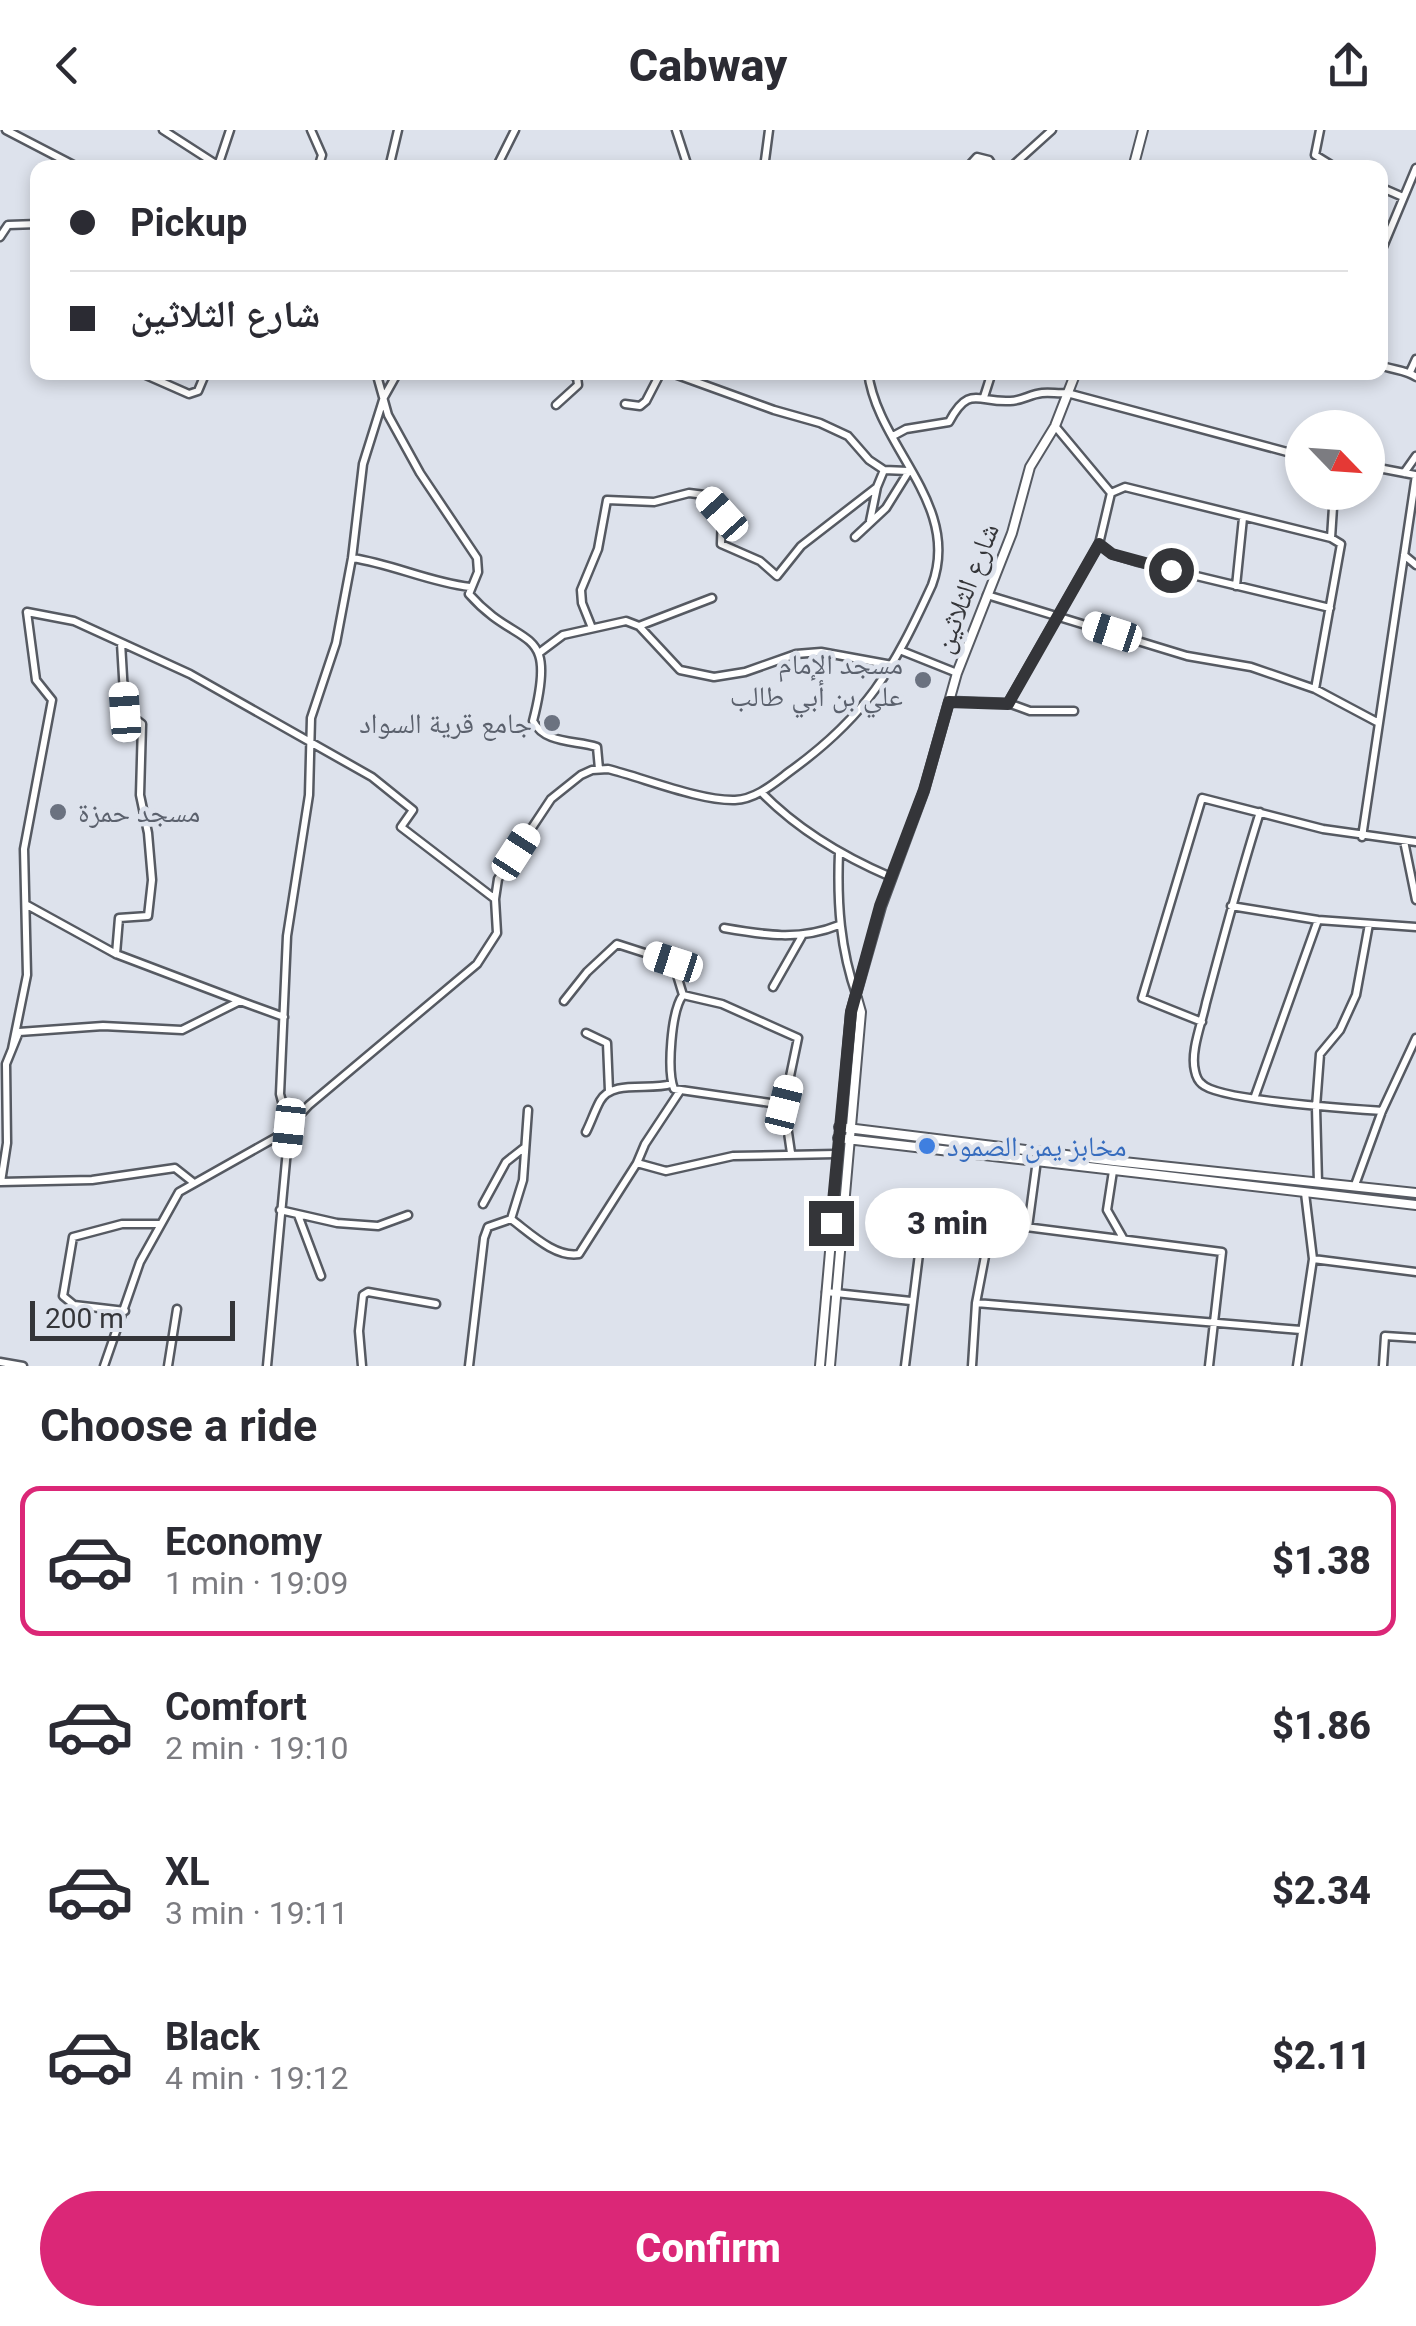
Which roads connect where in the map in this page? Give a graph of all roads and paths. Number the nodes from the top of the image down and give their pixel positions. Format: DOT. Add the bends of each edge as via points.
graph roads {
  1 [pos="6,130"];
  2 [pos="163,130"];
  3 [pos="230,130"];
  4 [pos="312,130"];
  5 [pos="398,130"];
  6 [pos="515,130"];
  7 [pos="676,130"];
  8 [pos="770,130"];
  9 [pos="1052,130"];
  10 [pos="1144,130"];
  11 [pos="1320,130"];
  12 [pos="64,160"];
  13 [pos="208,160"];
  14 [pos="221,160"];
  15 [pos="320,160"];
  16 [pos="391,160"];
  17 [pos="500,160"];
  18 [pos="685,160"];
  19 [pos="765,160"];
  20 [pos="1019,160"];
  21 [pos="1135,160"];
  22 [pos="1323,160"];
  23 [pos="1416,168"];
  24 [pos="1388,191"];
  25 [pos="1402,198"];
  26 [pos="30,224"];
  27 [pos="1388,234"];
  28 [pos="0,237"];
  29 [pos="1416,359"];
  30 [pos="1388,369"];
  31 [pos="1413,375"];
  32 [pos="158,380"];
  33 [pos="203,380"];
  34 [pos="379,380"];
  35 [pos="394,380"];
  36 [pos="577,380"];
  37 [pos="657,380"];
  38 [pos="690,380"];
  39 [pos="869,380"];
  40 [pos="989,380"];
  41 [pos="1073,380"];
  42 [pos="1067,393"];
  43 [pos="384,397"];
  44 [pos="984,397"];
  45 [pos="624,404"];
  46 [pos="556,405"];
  47 [pos="1055,426"];
  48 [pos="893,436"];
  49 [pos="1285,451"];
  50 [pos="1416,456"];
  51 [pos="1385,469"];
  52 [pos="884,470"];
  53 [pos="909,471"];
  54 [pos="1404,473"];
  55 [pos="1416,475"];
  56 [pos="877,486"];
  57 [pos="1111,493"];
  58 [pos="1333,510"];
  59 [pos="1243,518"];
  60 [pos="870,520"];
  61 [pos="855,537"];
  62 [pos="1331,538"];
  63 [pos="1099,544"];
  64 [pos="1403,554"];
  65 [pos="352,558"];
  66 [pos="1416,561"];
  67 [pos="1236,586"];
  68 [pos="470,587"];
  69 [pos="987,595"];
  70 [pos="712,598"];
  71 [pos="1330,608"];
  72 [pos="1058,614"];
  73 [pos="639,626"];
  74 [pos="592,628"];
  75 [pos="121,643"];
  76 [pos="902,651"];
  77 [pos="539,653"];
  78 [pos="892,664"];
  79 [pos="957,673"];
  80 [pos="1315,689"];
  81 [pos="949,702"];
  82 [pos="1008,704"];
  83 [pos="1074,711"];
  84 [pos="1377,722"];
  85 [pos="310,744"];
  86 [pos="599,769"];
  87 [pos="762,792"];
  88 [pos="1260,812"];
  89 [pos="1362,837"];
  90 [pos="1404,841"];
  91 [pos="1416,842"];
  92 [pos="839,852"];
  93 [pos="891,877"];
  94 [pos="495,899"];
  95 [pos="1416,900"];
  96 [pos="27,905"];
  97 [pos="1231,906"];
  98 [pos="1318,920"];
  99 [pos="1370,924"];
  100 [pos="839,925"];
  101 [pos="1416,927"];
  102 [pos="724,928"];
  103 [pos="802,936"];
  104 [pos="116,954"];
  105 [pos="773,986"];
  106 [pos="683,994"];
  107 [pos="857,998"];
  108 [pos="240,1001"];
  109 [pos="564,1001"];
  110 [pos="284,1017"];
  111 [pos="1202,1022"];
  112 [pos="586,1033"];
  113 [pos="1416,1038"];
  114 [pos="12,1049"];
  115 [pos="671,1084"];
  116 [pos="609,1090"];
  117 [pos="680,1091"];
  118 [pos="1256,1096"];
  119 [pos="784,1105"];
  120 [pos="1316,1107"];
  121 [pos="528,1110"];
  122 [pos="1382,1111"];
  123 [pos="839,1127"];
  124 [pos="289,1128"];
  125 [pos="850,1128"];
  126 [pos="586,1132"];
  127 [pos="838,1138"];
  128 [pos="849,1139"];
  129 [pos="526,1146"];
  130 [pos="791,1153"];
  131 [pos="836,1154"];
  132 [pos="1037,1160"];
  133 [pos="637,1163"];
  134 [pos="1113,1171"];
  135 [pos="0,1182"];
  136 [pos="194,1183"];
  137 [pos="1318,1183"];
  138 [pos="1355,1185"];
  139 [pos="1416,1192"];
  140 [pos="1305,1193"];
  141 [pos="482,1204"];
  142 [pos="1416,1205"];
  143 [pos="280,1210"];
  144 [pos="297,1214"];
  145 [pos="408,1215"];
  146 [pos="511,1220"];
  147 [pos="160,1224"];
  148 [pos="991,1225"];
  149 [pos="1028,1227"];
  150 [pos="1123,1238"];
  151 [pos="1313,1259"];
  152 [pos="1416,1272"];
  153 [pos="321,1276"];
  154 [pos="830,1292"];
  155 [pos="912,1301"];
  156 [pos="976,1303"];
  157 [pos="436,1304"];
  158 [pos="177,1309"];
  159 [pos="125,1312"];
  160 [pos="1215,1322"];
  161 [pos="1300,1330"];
  162 [pos="1416,1338"];
  163 [pos="0,1362"];
  164 [pos="24,1366"];
  165 [pos="104,1366"];
  166 [pos="168,1366"];
  167 [pos="266,1366"];
  168 [pos="362,1366"];
  169 [pos="469,1366"];
  170 [pos="820,1366"];
  171 [pos="830,1366"];
  172 [pos="905,1366"];
  173 [pos="972,1366"];
  174 [pos="1209,1366"];
  175 [pos="1297,1366"];
  176 [pos="1383,1366"];
  1 -- 12 [label="street"];
  2 -- 13 [label="street"];
  3 -- 14 [label="street"];
  4 -- 15 [label="street"];
  5 -- 16 [label="street"];
  6 -- 17 [label="street"];
  7 -- 18 [label="street"];
  8 -- 19 [label="street"];
  9 -- 20 [label="street"];
  10 -- 21 [label="street"];
  11 -- 22 [label="street" via="1315,155"];
  23 -- 25 [label="street"];
  24 -- 25 [label="street"];
  25 -- 27 [label="street"];
  26 -- 28 [label="street" via="8,225"];
  29 -- 31 [label="street"];
  30 -- 31 [label="street"];
  32 -- 33 [label="street" via="189,394"];
  34 -- 43 [label="street"];
  35 -- 43 [label="street"];
  36 -- 46 [label="street"];
  37 -- 45 [label="street" via="640,406"];
  38 -- 52 [label="street" via="848,436"];
  39 -- 48 [label="street" via="874,405"];
  40 -- 44 [label="street"];
  41 -- 42 [label="street, شارع الثلاثين"];
  42 -- 44 [label="street" via="1006,402"];
  42 -- 47 [label="street, شارع الثلاثين"];
  42 -- 49 [label="street"];
  43 -- 65 [label="street" via="363,464"];
  43 -- 68 [label="street" via="420,472 477,558"];
  44 -- 48 [label="street" via="958,404 950,422"];
  47 -- 57 [label="street"];
  47 -- 69 [label="street, شارع الثلاثين" via="1030,467"];
  48 -- 53 [label="street"];
  50 -- 54 [label="street"];
  51 -- 54 [label="street"];
  52 -- 53 [label="street"];
  52 -- 56 [label="street"];
  53 -- 60 [label="street" via="886,508"];
  53 -- 76 [label="street" via="940,542 938,568"];
  54 -- 55 [label="street"];
  55 -- 64 [label="street"];
  56 -- 60 [label="street"];
  56 -- 74 [label="street" via="801,546 778,576 721,544 722,514 705,495 607,500 581,590"];
  57 -- 59 [label="street" via="1124,486"];
  57 -- 63 [label="street"];
  58 -- 62 [label="street"];
  59 -- 62 [label="street"];
  59 -- 67 [label="street"];
  60 -- 61 [label="street"];
  62 -- 71 [label="street" via="1341,544"];
  63 -- 67 [label="street" via="1138,562"];
  63 -- 72 [label="street"];
  64 -- 66 [label="street"];
  64 -- 84 [label="street"];
  65 -- 68 [label="street"];
  65 -- 85 [label="street"];
  67 -- 71 [label="street"];
  68 -- 77 [label="street" via="480,606"];
  69 -- 72 [label="street"];
  69 -- 79 [label="street, شارع الثلاثين"];
  70 -- 73 [label="street"];
  71 -- 80 [label="street"];
  72 -- 80 [label="street"];
  72 -- 82 [label="street"];
  73 -- 74 [label="street" via="626,621"];
  73 -- 78 [label="street" via="680,670 714,678 821,652"];
  74 -- 77 [label="street" via="562,635"];
  75 -- 85 [label="street" via="190,674"];
  75 -- 96 [label="street" via="74,621 27,612 36,680 52,700 24,849"];
  75 -- 104 [label="street" via="125,712 142,724 140,795 152,880 148,916 119,918"];
  76 -- 78 [label="street"];
  76 -- 79 [label="street"];
  77 -- 86 [label="street" via="542,685 533,721 550,738 597,747"];
  78 -- 87 [label="street" via="858,714"];
  79 -- 81 [label="street, شارع الثلاثين"];
  80 -- 84 [label="street"];
  81 -- 82 [label="street"];
  81 -- 93 [label="street, شارع الثلاثين"];
  82 -- 83 [label="street" via="1030,712"];
  84 -- 89 [label="street"];
  85 -- 94 [label="street" via="372,777 412,810 401,827"];
  85 -- 110 [label="street"];
  86 -- 87 [label="street" via="708,799"];
  86 -- 94 [label="street" via="551,799 498,879"];
  87 -- 92 [label="street" via="788,820"];
  88 -- 89 [label="street"];
  88 -- 97 [label="street"];
  88 -- 111 [label="street" via="1202,798 1142,998"];
  89 -- 90 [label="street"];
  90 -- 91 [label="street"];
  90 -- 95 [label="street"];
  92 -- 93 [label="street"];
  92 -- 100 [label="street"];
  93 -- 107 [label="street, شارع الثلاثين"];
  94 -- 124 [label="street" via="497,934 477,964"];
  96 -- 104 [label="street"];
  96 -- 114 [label="street" via="27,974"];
  97 -- 98 [label="street"];
  97 -- 111 [label="street"];
  98 -- 99 [label="street"];
  98 -- 118 [label="street"];
  99 -- 101 [label="street"];
  99 -- 120 [label="street" via="1356,995 1320,1054"];
  100 -- 103 [label="street"];
  100 -- 107 [label="street"];
  102 -- 103 [label="street"];
  103 -- 105 [label="street"];
  104 -- 108 [label="street"];
  106 -- 109 [label="street" via="673,962 618,944"];
  106 -- 115 [label="street" via="674,1013"];
  106 -- 119 [label="street" via="798,1038"];
  107 -- 123 [label="street, شارع الثلاثين"];
  107 -- 125 [label="street, شارع الثلاثين" via="862,1012"];
  108 -- 110 [label="street"];
  108 -- 114 [label="street" via="182,1030 20,1032"];
  110 -- 124 [label="street" via="280,1094"];
  111 -- 118 [label="street" via="1195,1072 1203,1086 1228,1096"];
  112 -- 116 [label="street" via="607,1042"];
  113 -- 122 [label="street"];
  114 -- 135 [label="street"];
  115 -- 116 [label="street"];
  115 -- 117 [label="street"];
  116 -- 126 [label="street"];
  117 -- 119 [label="street"];
  117 -- 133 [label="street"];
  118 -- 120 [label="street"];
  119 -- 130 [label="street"];
  120 -- 122 [label="street"];
  120 -- 137 [label="street"];
  121 -- 129 [label="street"];
  122 -- 138 [label="street"];
  123 -- 125 [label="street"];
  123 -- 127 [label="street, شارع الثلاثين"];
  124 -- 136 [label="street"];
  124 -- 143 [label="street"];
  125 -- 128 [label="street, شارع الثلاثين"];
  125 -- 137 [label="street"];
  127 -- 128 [label="street"];
  127 -- 131 [label="street, شارع الثلاثين"];
  128 -- 132 [label="street"];
  128 -- 154 [label="street, شارع الثلاثين"];
  129 -- 141 [label="street" via="506,1162"];
  129 -- 146 [label="street"];
  130 -- 131 [label="street"];
  130 -- 133 [label="street" via="733,1156 666,1171"];
  131 -- 154 [label="street, شارع الثلاثين"];
  132 -- 134 [label="street"];
  132 -- 149 [label="street"];
  133 -- 146 [label="street" via="579,1254 558,1251"];
  134 -- 140 [label="street"];
  134 -- 150 [label="street" via="1107,1210"];
  135 -- 136 [label="street" via="92,1180 176,1168"];
  136 -- 147 [label="street" via="179,1192"];
  137 -- 138 [label="street"];
  138 -- 139 [label="street"];
  140 -- 142 [label="street"];
  140 -- 151 [label="street"];
  143 -- 144 [label="street"];
  143 -- 167 [label="street"];
  144 -- 145 [label="street" via="378,1226"];
  144 -- 153 [label="street"];
  146 -- 169 [label="street" via="488,1227 484,1238"];
  147 -- 159 [label="street"];
  147 -- 159 [label="street" via="122,1224 73,1237 63,1296 74,1305"];
  148 -- 149 [label="street"];
  148 -- 155 [label="street" via="924,1214"];
  148 -- 156 [label="street"];
  149 -- 150 [label="street"];
  150 -- 160 [label="street" via="1222,1252"];
  151 -- 152 [label="street"];
  151 -- 161 [label="street"];
  154 -- 155 [label="street"];
  154 -- 170 [label="street, شارع الثلاثين"];
  154 -- 171 [label="street, شارع الثلاثين"];
  155 -- 172 [label="street"];
  156 -- 160 [label="street"];
  156 -- 173 [label="street"];
  157 -- 168 [label="street" via="363,1295"];
  158 -- 166 [label="street"];
  159 -- 165 [label="street"];
  160 -- 161 [label="street"];
  160 -- 174 [label="street"];
  161 -- 175 [label="street"];
  162 -- 176 [label="street" via="1385,1336"];
  163 -- 164 [label="street"];
}
